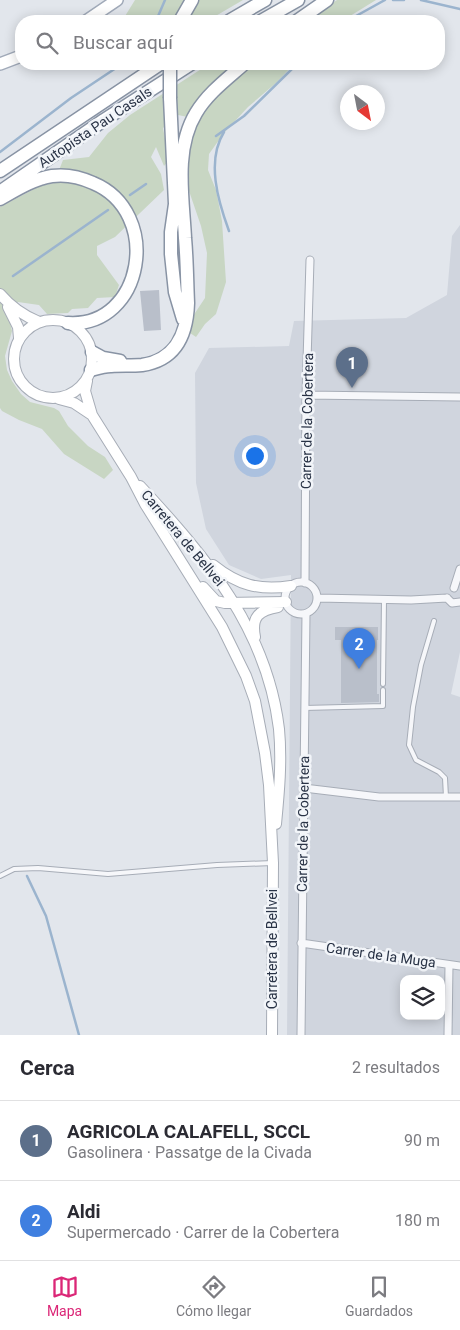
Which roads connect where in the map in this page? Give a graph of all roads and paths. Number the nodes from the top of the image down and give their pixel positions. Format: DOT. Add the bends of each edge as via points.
graph roads {
  1 [pos="117,0"];
  2 [pos="192,0"];
  3 [pos="265,0"];
  4 [pos="298,0"];
  5 [pos="327,0"];
  6 [pos="95,15"];
  7 [pos="183,15"];
  8 [pos="239,15"];
  9 [pos="272,15"];
  10 [pos="305,15"];
  11 [pos="15,58"];
  12 [pos="0,64"];
  13 [pos="151,70"];
  14 [pos="170,70"];
  15 [pos="182,70"];
  16 [pos="237,70"];
  17 [pos="0,171"];
  18 [pos="0,192"];
  19 [pos="0,199"];
  20 [pos="310,260"];
  21 [pos="1,296"];
  22 [pos="39,322"];
  23 [pos="68,323"];
  24 [pos="20,338"];
  25 [pos="92,352"];
  26 [pos="89,375"];
  27 [pos="306,395"];
  28 [pos="460,397"];
  29 [pos="58,399"];
  30 [pos="92,415"];
  31 [pos="131,477"];
  32 [pos="173,549"];
  33 [pos="202,556"];
  34 [pos="460,569"];
  35 [pos="305,583"];
  36 [pos="291,586"];
  37 [pos="457,589"];
  38 [pos="318,598"];
  39 [pos="447,598"];
  40 [pos="384,600"];
  41 [pos="460,602"];
  42 [pos="234,603"];
  43 [pos="287,605"];
  44 [pos="306,614"];
  45 [pos="434,621"];
  46 [pos="260,657"];
  47 [pos="383,684"];
  48 [pos="383,690"];
  49 [pos="304,708"];
  50 [pos="304,788"];
  51 [pos="446,797"];
  52 [pos="460,797"];
  53 [pos="272,863"];
  54 [pos="0,876"];
  55 [pos="301,943"];
  56 [pos="449,965"];
  57 [pos="460,966"];
  58 [pos="272,1035"];
  59 [pos="301,1035"];
  60 [pos="448,1035"];
  1 -- 6 [label="main road"];
  2 -- 7 [label="highway"];
  3 -- 8 [label="highway"];
  4 -- 9 [label="highway"];
  5 -- 10 [label="highway"];
  11 -- 12 [label="main road"];
  13 -- 17 [label="highway, Autopista Pau Casals"];
  14 -- 25 [label="highway, bridge" via="175,204 170,232 171,254 175,292 184,317 169,348 146,360 112,360"];
  15 -- 18 [label="highway, Autopista Pau Casals"];
  16 -- 26 [label="highway" via="217,87 195,114 183,146 188,303 184,333 178,345 161,359 149,364 109,366"];
  19 -- 23 [label="highway" via="53,176 79,177 108,191 131,219 136,233 137,258 127,289 104,314 80,324"];
  20 -- 27 [label="street, Carrer de la Cobertera"];
  21 -- 22 [label="main road" via="27,317"];
  21 -- 24 [label="main road" via="18,327"];
  22 -- 23 [label="main road" via="56,320"];
  22 -- 24 [label="main road"];
  23 -- 25 [label="main road" via="88,340"];
  24 -- 29 [label="main road" via="13,356 15,373 27,390 42,398"];
  25 -- 26 [label="main road"];
  26 -- 29 [label="main road" via="74,394"];
  26 -- 30 [label="main road, Carretera de Bellvei" via="85,391"];
  27 -- 28 [label="street"];
  27 -- 35 [label="street, Carrer de la Cobertera"];
  29 -- 30 [label="main road, Carretera de Bellvei" via="74,403"];
  30 -- 31 [label="main road, Carretera de Bellvei"];
  31 -- 32 [label="main road, Carretera de Bellvei"];
  31 -- 33 [label="main road, Carretera de Bellvei"];
  32 -- 42 [label="main road" via="186,561 205,592 216,601"];
  32 -- 53 [label="main road, Carretera de Bellvei" via="222,627 255,701 269,785"];
  33 -- 36 [label="main road" via="222,572 255,587"];
  33 -- 42 [label="main road, Carretera de Bellvei"];
  34 -- 37 [label="street"];
  35 -- 36 [label="street"];
  35 -- 38 [label="street" via="314,589"];
  36 -- 43 [label="street" via="286,596"];
  37 -- 39 [label="street" via="448,591"];
  38 -- 40 [label="street"];
  38 -- 44 [label="street" via="314,608"];
  39 -- 40 [label="street"];
  39 -- 41 [label="street" via="452,604"];
  40 -- 47 [label="lane"];
  42 -- 43 [label="main road"];
  42 -- 46 [label="main road, Carretera de Bellvei" via="246,622"];
  43 -- 44 [label="street" via="298,614"];
  43 -- 46 [label="main road" via="266,609 257,617 253,627"];
  44 -- 49 [label="street, Carrer de la Cobertera"];
  45 -- 51 [label="lane" via="421,664 409,745 416,760 445,778"];
  46 -- 53 [label="main road, Carretera de Bellvei" via="274,700 279,730 279,792"];
  48 -- 49 [label="lane" via="383,706"];
  49 -- 50 [label="street, Carrer de la Cobertera"];
  50 -- 51 [label="street" via="380,797"];
  50 -- 55 [label="street, Carrer de la Cobertera"];
  51 -- 52 [label="street"];
  53 -- 54 [label="lane" via="217,864 108,874 17,868"];
  53 -- 58 [label="main road, Carretera de Bellvei"];
  55 -- 56 [label="street, Carrer de la Muga"];
  55 -- 59 [label="street, Carrer de la Cobertera"];
  56 -- 57 [label="street, Carrer de la Muga"];
  56 -- 60 [label="street"];
}
